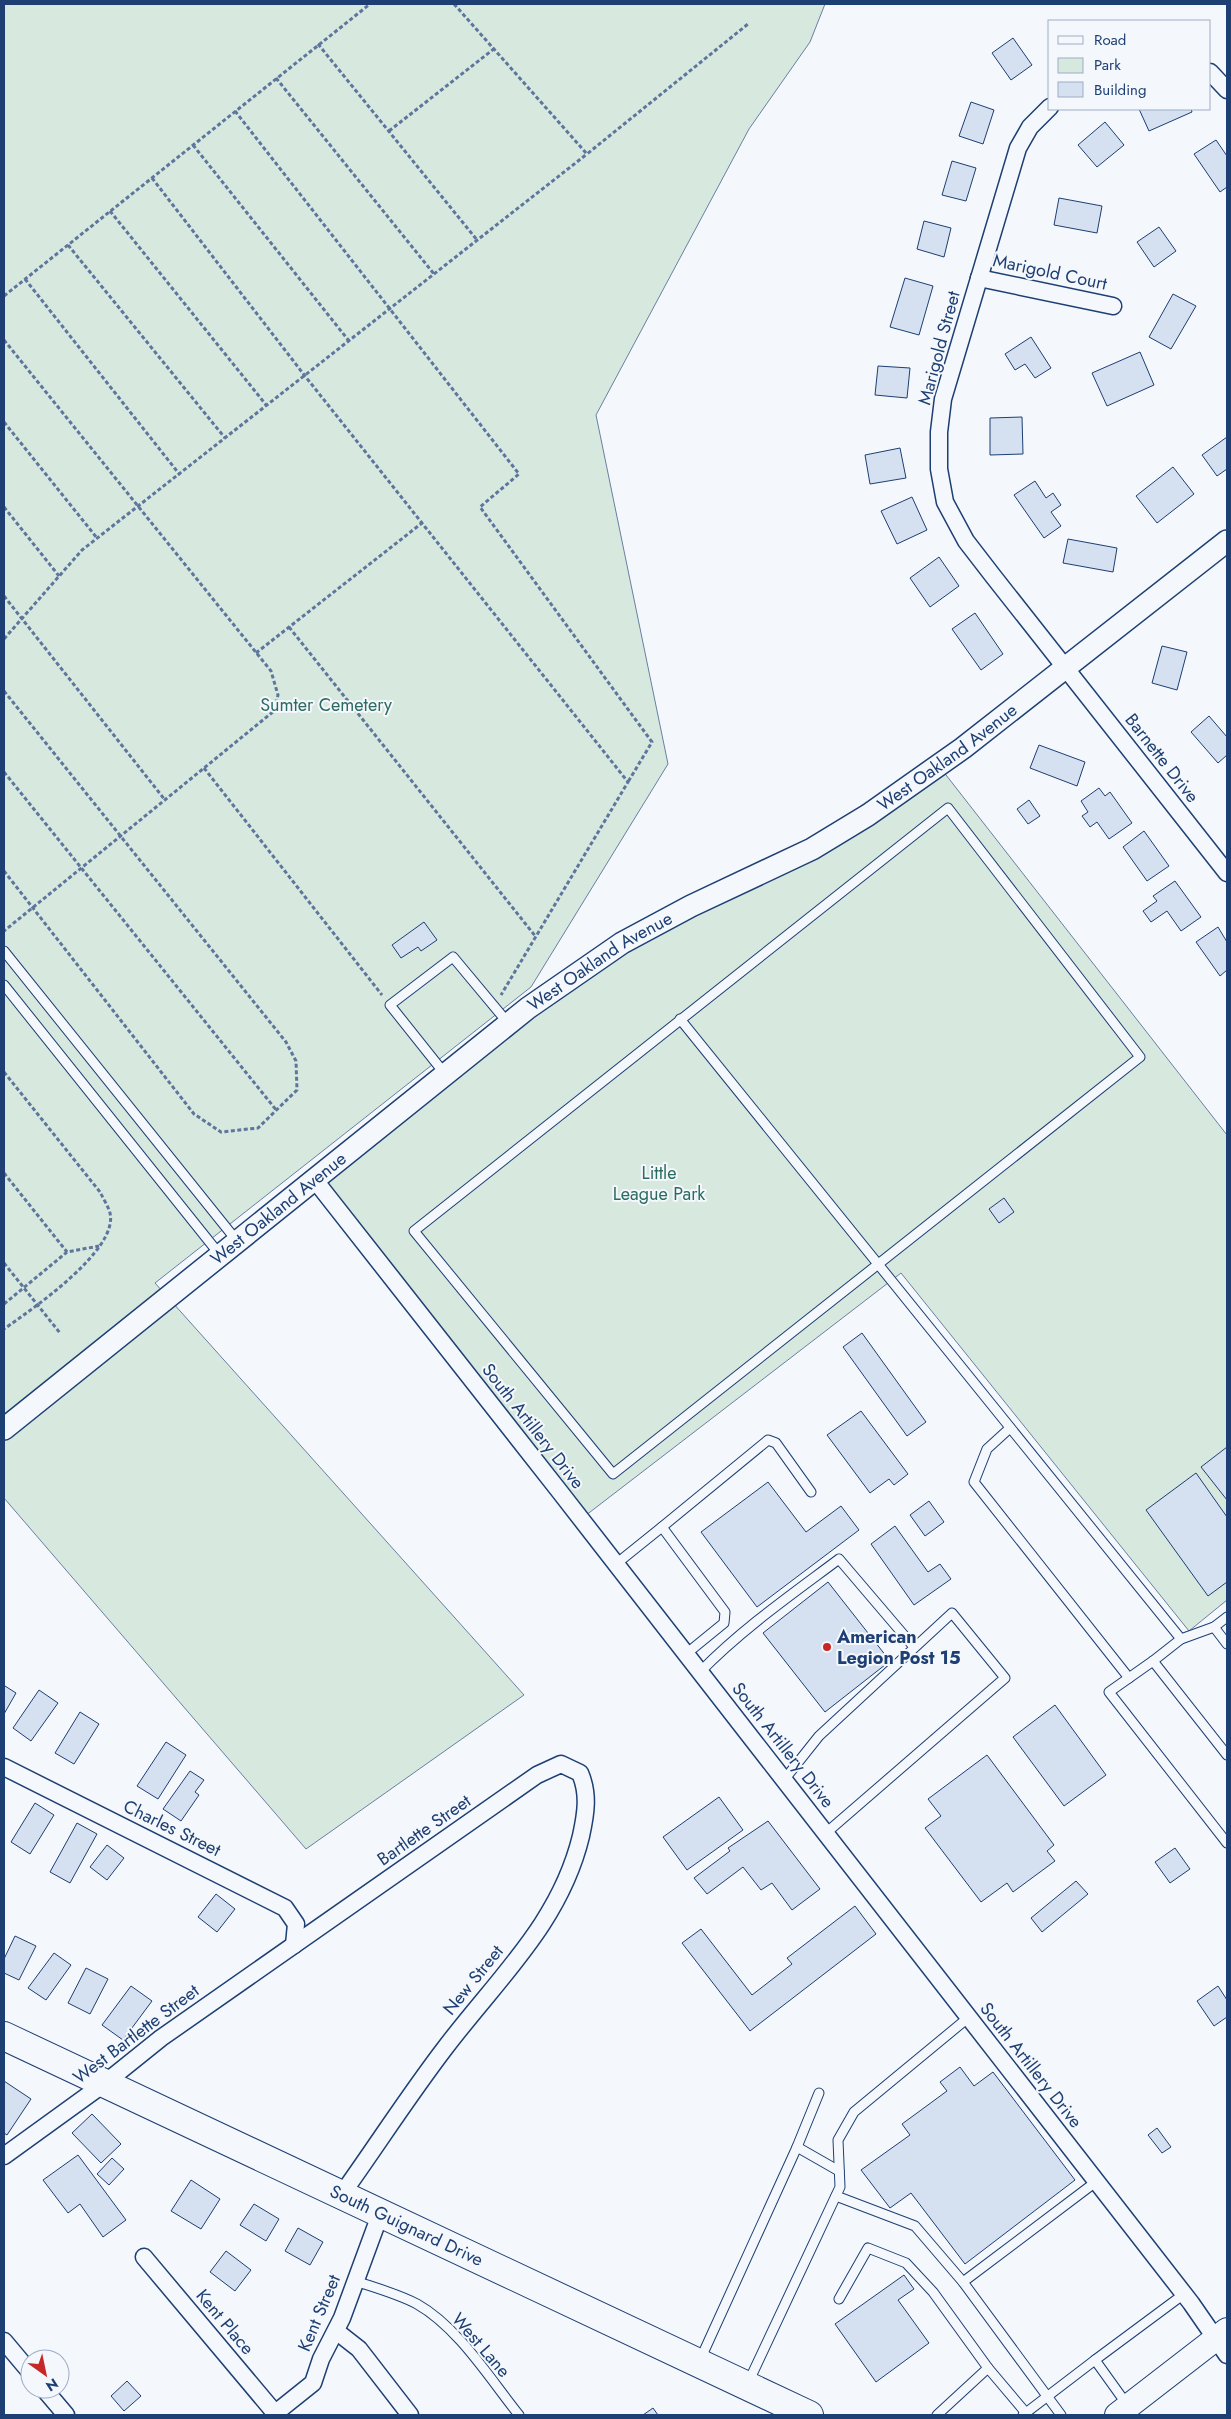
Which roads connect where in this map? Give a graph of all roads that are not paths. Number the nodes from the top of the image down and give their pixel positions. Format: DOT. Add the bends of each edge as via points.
graph roads {
  1 [pos="1211,73"];
  2 [pos="1227,90"];
  3 [pos="1048,109"];
  4 [pos="978,278"];
  5 [pos="1112,306"];
  6 [pos="1227,541"];
  7 [pos="1065,668"];
  8 [pos="1227,873"];
  9 [pos="4,951"];
  10 [pos="4,984"];
  11 [pos="680,1019"];
  12 [pos="508,1023"];
  13 [pos="445,1074"];
  14 [pos="314,1179"];
  15 [pos="237,1241"];
  16 [pos="220,1255"];
  17 [pos="877,1265"];
  18 [pos="1010,1428"];
  19 [pos="4,1429"];
  20 [pos="811,1492"];
  21 [pos="662,1527"];
  22 [pos="616,1564"];
  23 [pos="1227,1617"];
  24 [pos="1214,1627"];
  25 [pos="1181,1639"];
  26 [pos="1227,1644"];
  27 [pos="914,1647"];
  28 [pos="686,1654"];
  29 [pos="1153,1661"];
  30 [pos="700,1672"];
  31 [pos="1129,1678"];
  32 [pos="1227,1755"];
  33 [pos="4,1767"];
  34 [pos="580,1773"];
  35 [pos="784,1780"];
  36 [pos="826,1833"];
  37 [pos="1227,1843"];
  38 [pos="294,1945"];
  39 [pos="969,2017"];
  40 [pos="4,2036"];
  41 [pos="105,2083"];
  42 [pos="819,2092"];
  43 [pos="797,2147"];
  44 [pos="4,2156"];
  45 [pos="839,2170"];
  46 [pos="1096,2181"];
  47 [pos="342,2194"];
  48 [pos="836,2196"];
  49 [pos="381,2212"];
  50 [pos="144,2257"];
  51 [pos="355,2282"];
  52 [pos="963,2282"];
  53 [pos="1184,2294"];
  54 [pos="839,2299"];
  55 [pos="336,2331"];
  56 [pos="4,2341"];
  57 [pos="1224,2341"];
  58 [pos="20,2360"];
  59 [pos="1094,2360"];
  60 [pos="699,2363"];
  61 [pos="988,2368"];
  62 [pos="747,2386"];
  63 [pos="1047,2396"];
  64 [pos="52,2399"];
  65 [pos="1122,2411"];
  66 [pos="274,2414"];
  67 [pos="1025,2414"];
  68 [pos="66,2415"];
  69 [pos="410,2415"];
  70 [pos="519,2415"];
  71 [pos="809,2415"];
  72 [pos="937,2415"];
  73 [pos="1061,2415"];
  1 -- 2 [label="street"];
  3 -- 4 [label="street, Marigold Street" via="1030,127 1018,148"];
  4 -- 5 [label="street, Marigold Court"];
  4 -- 7 [label="street, Marigold Street" via="943,399 938,454 945,502 966,541"];
  6 -- 7 [label="street, West Oakland Avenue"];
  7 -- 8 [label="street, Barnette Drive"];
  7 -- 12 [label="street, West Oakland Avenue" via="963,748 868,815 812,849 622,943"];
  9 -- 15 [label="lane"];
  10 -- 16 [label="lane"];
  11 -- 17 [label="lane"];
  11 -- 17 [label="lane" via="948,808 1140,1057"];
  11 -- 17 [label="lane" via="414,1231 613,1474"];
  12 -- 13 [label="street, West Oakland Avenue"];
  12 -- 13 [label="lane" via="453,957 390,1005"];
  13 -- 14 [label="street, West Oakland Avenue"];
  14 -- 15 [label="street, West Oakland Avenue"];
  14 -- 22 [label="street, South Artillery Drive"];
  15 -- 16 [label="street, West Oakland Avenue"];
  16 -- 19 [label="street, West Oakland Avenue"];
  17 -- 18 [label="lane"];
  18 -- 25 [label="lane"];
  18 -- 31 [label="lane" via="987,1449 974,1482"];
  20 -- 21 [label="lane" via="776,1443 768,1440"];
  21 -- 22 [label="lane"];
  21 -- 28 [label="lane" via="724,1612 724,1623"];
  22 -- 28 [label="street, South Artillery Drive"];
  23 -- 24 [label="lane"];
  24 -- 25 [label="lane"];
  24 -- 26 [label="lane"];
  25 -- 29 [label="lane"];
  27 -- 30 [label="lane" via="840,1559 768,1612"];
  27 -- 35 [label="lane" via="819,1736"];
  27 -- 36 [label="lane" via="952,1613 1005,1678"];
  28 -- 30 [label="street, South Artillery Drive"];
  29 -- 31 [label="lane"];
  29 -- 32 [label="lane"];
  30 -- 35 [label="street, South Artillery Drive"];
  31 -- 37 [label="lane" via="1109,1692"];
  33 -- 38 [label="street, Charles Street" via="285,1908 296,1924"];
  34 -- 38 [label="street, Bartlette Street" via="562,1764 537,1775"];
  34 -- 47 [label="street, New Street" via="586,1788 587,1804 576,1855 558,1899 542,1927 445,2048"];
  35 -- 36 [label="street, South Artillery Drive"];
  36 -- 39 [label="street, South Artillery Drive"];
  38 -- 41 [label="street, West Bartlette Street" via="161,2038"];
  39 -- 45 [label="lane" via="854,2112 838,2140"];
  39 -- 46 [label="street, South Artillery Drive"];
  40 -- 41 [label="highway, South Guignard Drive"];
  41 -- 44 [label="street, West Bartlette Street"];
  41 -- 47 [label="highway, South Guignard Drive"];
  42 -- 43 [label="lane"];
  43 -- 45 [label="lane"];
  43 -- 60 [label="lane"];
  45 -- 48 [label="lane" via="840,2187"];
  46 -- 52 [label="lane"];
  46 -- 53 [label="street, South Artillery Drive"];
  47 -- 49 [label="highway, South Guignard Drive"];
  48 -- 52 [label="lane" via="915,2226"];
  48 -- 62 [label="lane"];
  49 -- 51 [label="street, Kent Street"];
  49 -- 60 [label="highway, South Guignard Drive"];
  50 -- 66 [label="street, Kent Place"];
  51 -- 55 [label="street, Kent Street"];
  51 -- 70 [label="lane, West Lane" via="397,2295 431,2314 455,2335"];
  52 -- 63 [label="lane"];
  53 -- 57 [label="street, South Artillery Drive"];
  53 -- 59 [label="lane"];
  54 -- 61 [label="lane" via="868,2248 906,2263 933,2292"];
  55 -- 66 [label="street, Kent Street" via="313,2383"];
  55 -- 69 [label="street" via="359,2349"];
  56 -- 58 [label="street"];
  57 -- 65 [label="main road"];
  59 -- 63 [label="lane"];
  59 -- 65 [label="lane"];
  60 -- 62 [label="highway, South Guignard Drive"];
  61 -- 67 [label="lane"];
  61 -- 72 [label="lane"];
  62 -- 71 [label="highway, South Guignard Drive"];
  63 -- 67 [label="lane"];
  63 -- 73 [label="lane"];
  64 -- 68 [label="street"];
}
